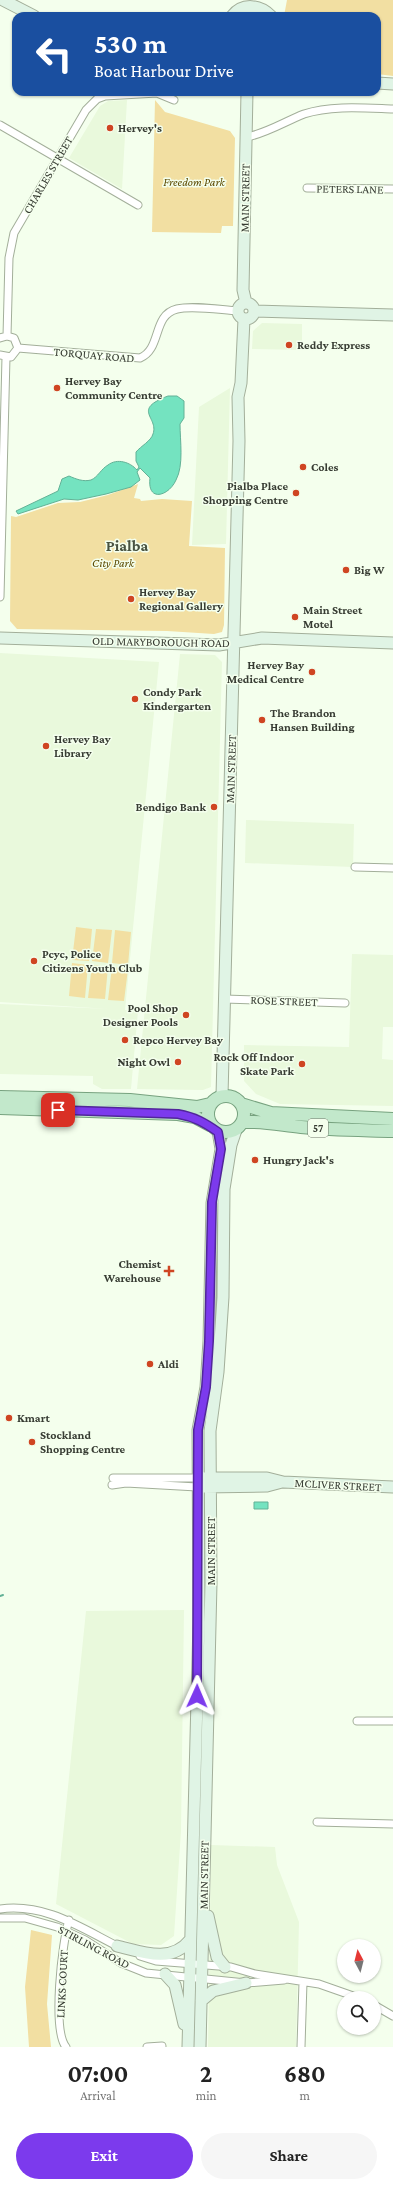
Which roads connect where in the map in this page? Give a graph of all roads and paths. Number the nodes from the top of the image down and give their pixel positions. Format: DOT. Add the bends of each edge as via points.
graph roads {
  1 [pos="3,0"];
  2 [pos="26,12"];
  3 [pos="237,12"];
  4 [pos="267,12"];
  5 [pos="381,83"];
  6 [pos="393,84"];
  7 [pos="110,96"];
  8 [pos="164,96"];
  9 [pos="247,96"];
  10 [pos="174,100"];
  11 [pos="393,109"];
  12 [pos="0,125"];
  13 [pos="247,137"];
  14 [pos="57,159"];
  15 [pos="307,188"];
  16 [pos="393,189"];
  17 [pos="138,205"];
  18 [pos="246,303"];
  19 [pos="255,311"];
  20 [pos="241,315"];
  21 [pos="393,315"];
  22 [pos="3,337"];
  23 [pos="18,348"];
  24 [pos="3,356"];
  25 [pos="0,597"];
  26 [pos="0,638"];
  27 [pos="234,643"];
  28 [pos="393,643"];
  29 [pos="355,867"];
  30 [pos="393,868"];
  31 [pos="224,999"];
  32 [pos="345,1003"];
  33 [pos="222,1096"];
  34 [pos="0,1097"];
  35 [pos="210,1104"];
  36 [pos="241,1104"];
  37 [pos="0,1108"];
  38 [pos="393,1119"];
  39 [pos="239,1126"];
  40 [pos="214,1128"];
  41 [pos="393,1131"];
  42 [pos="112,1482"];
  43 [pos="210,1482"];
  44 [pos="197,1483"];
  45 [pos="393,1487"];
  46 [pos="357,1721"];
  47 [pos="393,1721"];
  48 [pos="317,1822"];
  49 [pos="393,1824"];
  50 [pos="204,1886"];
  51 [pos="0,1909"];
  52 [pos="0,1918"];
  53 [pos="69,1920"];
  54 [pos="66,1931"];
  55 [pos="190,1940"];
  56 [pos="117,1946"];
  57 [pos="190,1963"];
  58 [pos="202,1965"];
  59 [pos="225,1967"];
  60 [pos="165,1974"];
  61 [pos="189,1977"];
  62 [pos="202,1978"];
  63 [pos="289,1979"];
  64 [pos="303,1982"];
  65 [pos="246,1983"];
  66 [pos="340,1991"];
  67 [pos="201,2001"];
  68 [pos="381,2009"];
  69 [pos="393,2016"];
  70 [pos="188,2044"];
  71 [pos="162,2046"];
  72 [pos="66,2047"];
  73 [pos="147,2047"];
  74 [pos="200,2047"];
  75 [pos="301,2047"];
  1 -- 2 [label="main road"];
  3 -- 4 [label="main road" via="253,6"];
  5 -- 6 [label="main road"];
  7 -- 14 [label="street, CHARLES STREET" via="97,99 86,110"];
  8 -- 10 [label="street, CHARLES STREET"];
  9 -- 13 [label="main road, MAIN STREET"];
  11 -- 13 [label="street" via="321,110 304,114 262,134"];
  12 -- 14 [label="street"];
  13 -- 18 [label="main road, MAIN STREET" via="243,290"];
  14 -- 17 [label="street"];
  14 -- 22 [label="street, CHARLES STREET" via="14,233"];
  15 -- 16 [label="street, PETERS LANE"];
  18 -- 19 [label="main road" via="252,305"];
  18 -- 20 [label="main road" via="242,304"];
  19 -- 20 [label="main road" via="250,318"];
  19 -- 21 [label="main road"];
  20 -- 23 [label="street, TORQUAY ROAD" via="183,308 171,311 161,322 149,353 140,358"];
  20 -- 27 [label="main road, MAIN STREET"];
  22 -- 23 [label="street" via="14,338"];
  23 -- 24 [label="street" via="14,355"];
  24 -- 25 [label="street"];
  26 -- 27 [label="main road, OLD MARYBOROUGH ROAD" via="219,645"];
  27 -- 28 [label="main road, OLD MARYBOROUGH ROAD" via="262,638"];
  27 -- 31 [label="main road, MAIN STREET"];
  29 -- 30 [label="street"];
  31 -- 32 [label="street, ROSE STREET"];
  31 -- 33 [label="main road, MAIN STREET"];
  33 -- 35 [label="main road"];
  33 -- 36 [label="main road, 57" via="233,1097"];
  34 -- 35 [label="main road" via="136,1101 197,1107"];
  35 -- 40 [label="main road" via="207,1114"];
  36 -- 38 [label="main road, 57" via="271,1113"];
  36 -- 39 [label="main road" via="244,1116"];
  37 -- 40 [label="main road" via="156,1112 195,1117"];
  39 -- 40 [label="main road, 57" via="224,1133"];
  39 -- 41 [label="main road, 57" via="268,1121 326,1129"];
  39 -- 43 [label="main road, MAIN STREET" via="231,1145 224,1189 223,1297 218,1372 210,1431"];
  40 -- 44 [label="main road, MAIN STREET" via="221,1149 212,1202 209,1341 206,1387 198,1430"];
  42 -- 44 [label="street, MCLIVER STREET"];
  43 -- 44 [label="main road, MCLIVER STREET"];
  43 -- 45 [label="main road, MCLIVER STREET" via="267,1486 283,1482"];
  43 -- 50 [label="main road, MAIN STREET" via="211,1583"];
  44 -- 55 [label="main road, MAIN STREET" via="198,1630"];
  46 -- 47 [label="street"];
  48 -- 49 [label="street"];
  50 -- 58 [label="main road, MAIN STREET"];
  50 -- 59 [label="main road" via="215,1951 218,1960"];
  51 -- 53 [label="street, STIRLING ROAD" via="34,1910"];
  52 -- 54 [label="street, STIRLING ROAD" via="26,1918"];
  53 -- 54 [label="street, LINKS COURT"];
  53 -- 56 [label="street, STIRLING ROAD"];
  54 -- 60 [label="street, STIRLING ROAD" via="121,1963 146,1972"];
  54 -- 72 [label="street, LINKS COURT" via="59,2010 61,2037"];
  55 -- 56 [label="main road" via="182,1949 165,1955"];
  55 -- 57 [label="main road, MAIN STREET"];
  56 -- 57 [label="street, STIRLING ROAD" via="156,1961"];
  57 -- 58 [label="street, STIRLING ROAD"];
  57 -- 61 [label="main road, MAIN STREET"];
  58 -- 59 [label="street, STIRLING ROAD"];
  58 -- 62 [label="main road, MAIN STREET"];
  59 -- 63 [label="street, STIRLING ROAD"];
  60 -- 61 [label="street, STIRLING ROAD"];
  60 -- 70 [label="main road" via="175,1985"];
  61 -- 62 [label="street, STIRLING ROAD"];
  61 -- 70 [label="main road, MAIN STREET"];
  62 -- 65 [label="street, STIRLING ROAD"];
  62 -- 67 [label="main road, MAIN STREET"];
  63 -- 64 [label="street, STIRLING ROAD"];
  63 -- 65 [label="street, STIRLING ROAD"];
  64 -- 66 [label="street, STIRLING ROAD"];
  64 -- 75 [label="street"];
  65 -- 67 [label="main road" via="212,1991"];
  67 -- 74 [label="main road, MAIN STREET"];
  68 -- 69 [label="street"];
  71 -- 73 [label="street"];
}
